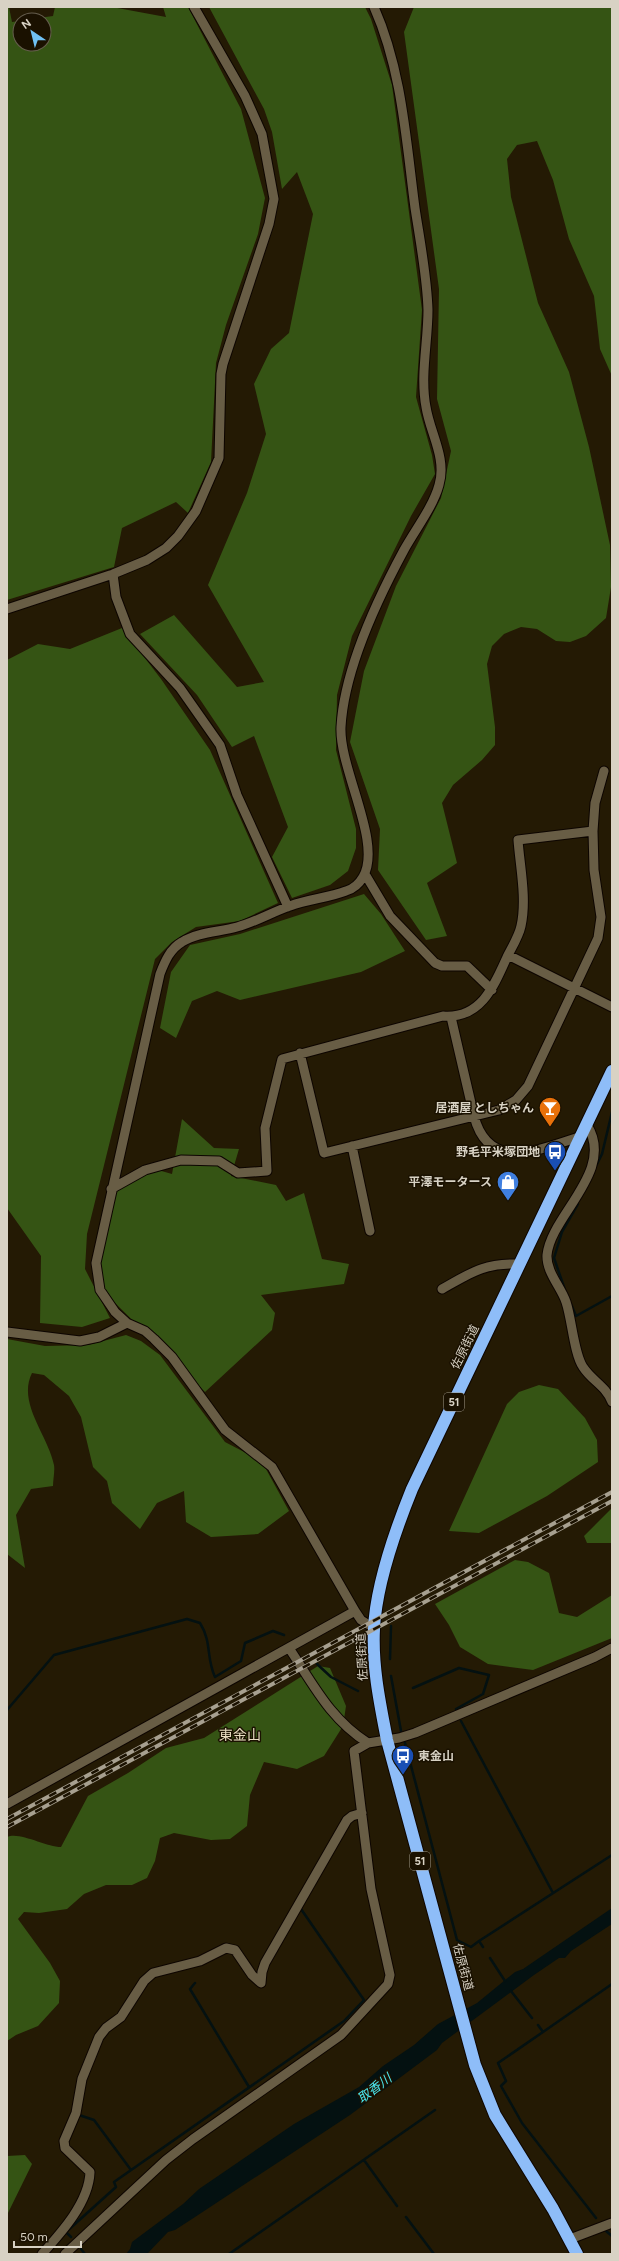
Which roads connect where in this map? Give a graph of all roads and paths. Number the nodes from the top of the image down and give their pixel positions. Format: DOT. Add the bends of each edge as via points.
graph roads {
  1 [pos="194,7"];
  2 [pos="374,7"];
  3 [pos="113,574"];
  4 [pos="7,609"];
  5 [pos="604,771"];
  6 [pos="593,831"];
  7 [pos="365,874"];
  8 [pos="288,906"];
  9 [pos="508,955"];
  10 [pos="576,987"];
  11 [pos="492,990"];
  12 [pos="612,1007"];
  13 [pos="451,1017"];
  14 [pos="300,1053"];
  15 [pos="612,1071"];
  16 [pos="474,1116"];
  17 [pos="584,1130"];
  18 [pos="352,1146"];
  19 [pos="111,1189"];
  20 [pos="370,1231"];
  21 [pos="520,1264"];
  22 [pos="442,1289"];
  23 [pos="127,1323"];
  24 [pos="7,1332"];
  25 [pos="612,1402"];
  26 [pos="356,1611"];
  27 [pos="374,1628"];
  28 [pos="288,1648"];
  29 [pos="612,1648"];
  30 [pos="387,1740"];
  31 [pos="368,1742"];
  32 [pos="7,1804"];
  33 [pos="362,1813"];
  34 [pos="612,2223"];
  35 [pos="570,2239"];
  36 [pos="42,2254"];
  37 [pos="64,2254"];
  38 [pos="577,2254"];
  1 -- 3 [label="street" via="245,96 262,134 274,199 269,224 223,364 219,458 215,471 196,511 178,536 166,548 147,560"];
  2 -- 7 [label="street" via="391,52 403,116 427,298 425,406 442,474 436,493 394,568 376,608 358,654 344,706 342,746 344,762 368,848"];
  3 -- 4 [label="street"];
  3 -- 8 [label="street" via="116,597 130,634 180,688 220,745 237,795"];
  5 -- 6 [label="street" via="595,803"];
  6 -- 9 [label="street" via="518,840 521,927"];
  6 -- 10 [label="street" via="600,928"];
  7 -- 8 [label="street" via="355,887 346,891"];
  7 -- 11 [label="street" via="390,916 435,963 442,966 467,966"];
  8 -- 19 [label="street" via="241,926 190,938 171,951 160,974"];
  9 -- 10 [label="street"];
  9 -- 11 [label="street"];
  10 -- 12 [label="street"];
  10 -- 16 [label="street" via="524,1092 506,1106"];
  11 -- 13 [label="street" via="482,1003 473,1009"];
  13 -- 14 [label="street" via="443,1016"];
  13 -- 16 [label="street"];
  14 -- 18 [label="street" via="324,1153"];
  14 -- 19 [label="street" via="282,1059 265,1128 267,1171 238,1173 219,1161 181,1160 144,1170"];
  15 -- 17 [label="highway, 佐原街道 / 51"];
  16 -- 17 [label="street" via="478,1131 484,1140 492,1148 502,1152 513,1153 548,1146"];
  16 -- 18 [label="street"];
  17 -- 21 [label="highway, 佐原街道 / 51"];
  17 -- 25 [label="street" via="593,1135 595,1142 589,1171 576,1201 551,1240 547,1254 548,1263 568,1306 582,1366 607,1391"];
  18 -- 20 [label="street"];
  19 -- 23 [label="street" via="98,1250 97,1279 106,1301"];
  21 -- 22 [label="street" via="499,1263 481,1267"];
  21 -- 27 [label="highway, 佐原街道 / 51" via="412,1489 388,1553"];
  23 -- 24 [label="street" via="99,1338 80,1341"];
  23 -- 26 [label="street" via="145,1331 154,1339 176,1362 225,1430 272,1467"];
  26 -- 27 [label="street" via="361,1620"];
  26 -- 28 [label="street"];
  27 -- 30 [label="highway, 佐原街道 / 51" via="378,1694"];
  28 -- 31 [label="street" via="318,1695 355,1734"];
  28 -- 32 [label="street"];
  29 -- 30 [label="street" via="414,1733"];
  30 -- 31 [label="street"];
  30 -- 35 [label="highway, 佐原街道 / 51" via="474,2059 496,2115"];
  31 -- 33 [label="street" via="354,1751"];
  33 -- 36 [label="street" via="347,1820 265,1963 261,1984 234,1950 226,1948 200,1961 153,1973 144,1981 121,2016 99,2037 82,2079 76,2113 64,2141 65,2148 90,2172 89,2184 81,2203"];
  33 -- 37 [label="street" via="371,1889 390,1975 388,1984 342,2035 166,2160"];
  34 -- 35 [label="street"];
  35 -- 38 [label="highway, 佐原街道 / 51"];
}
